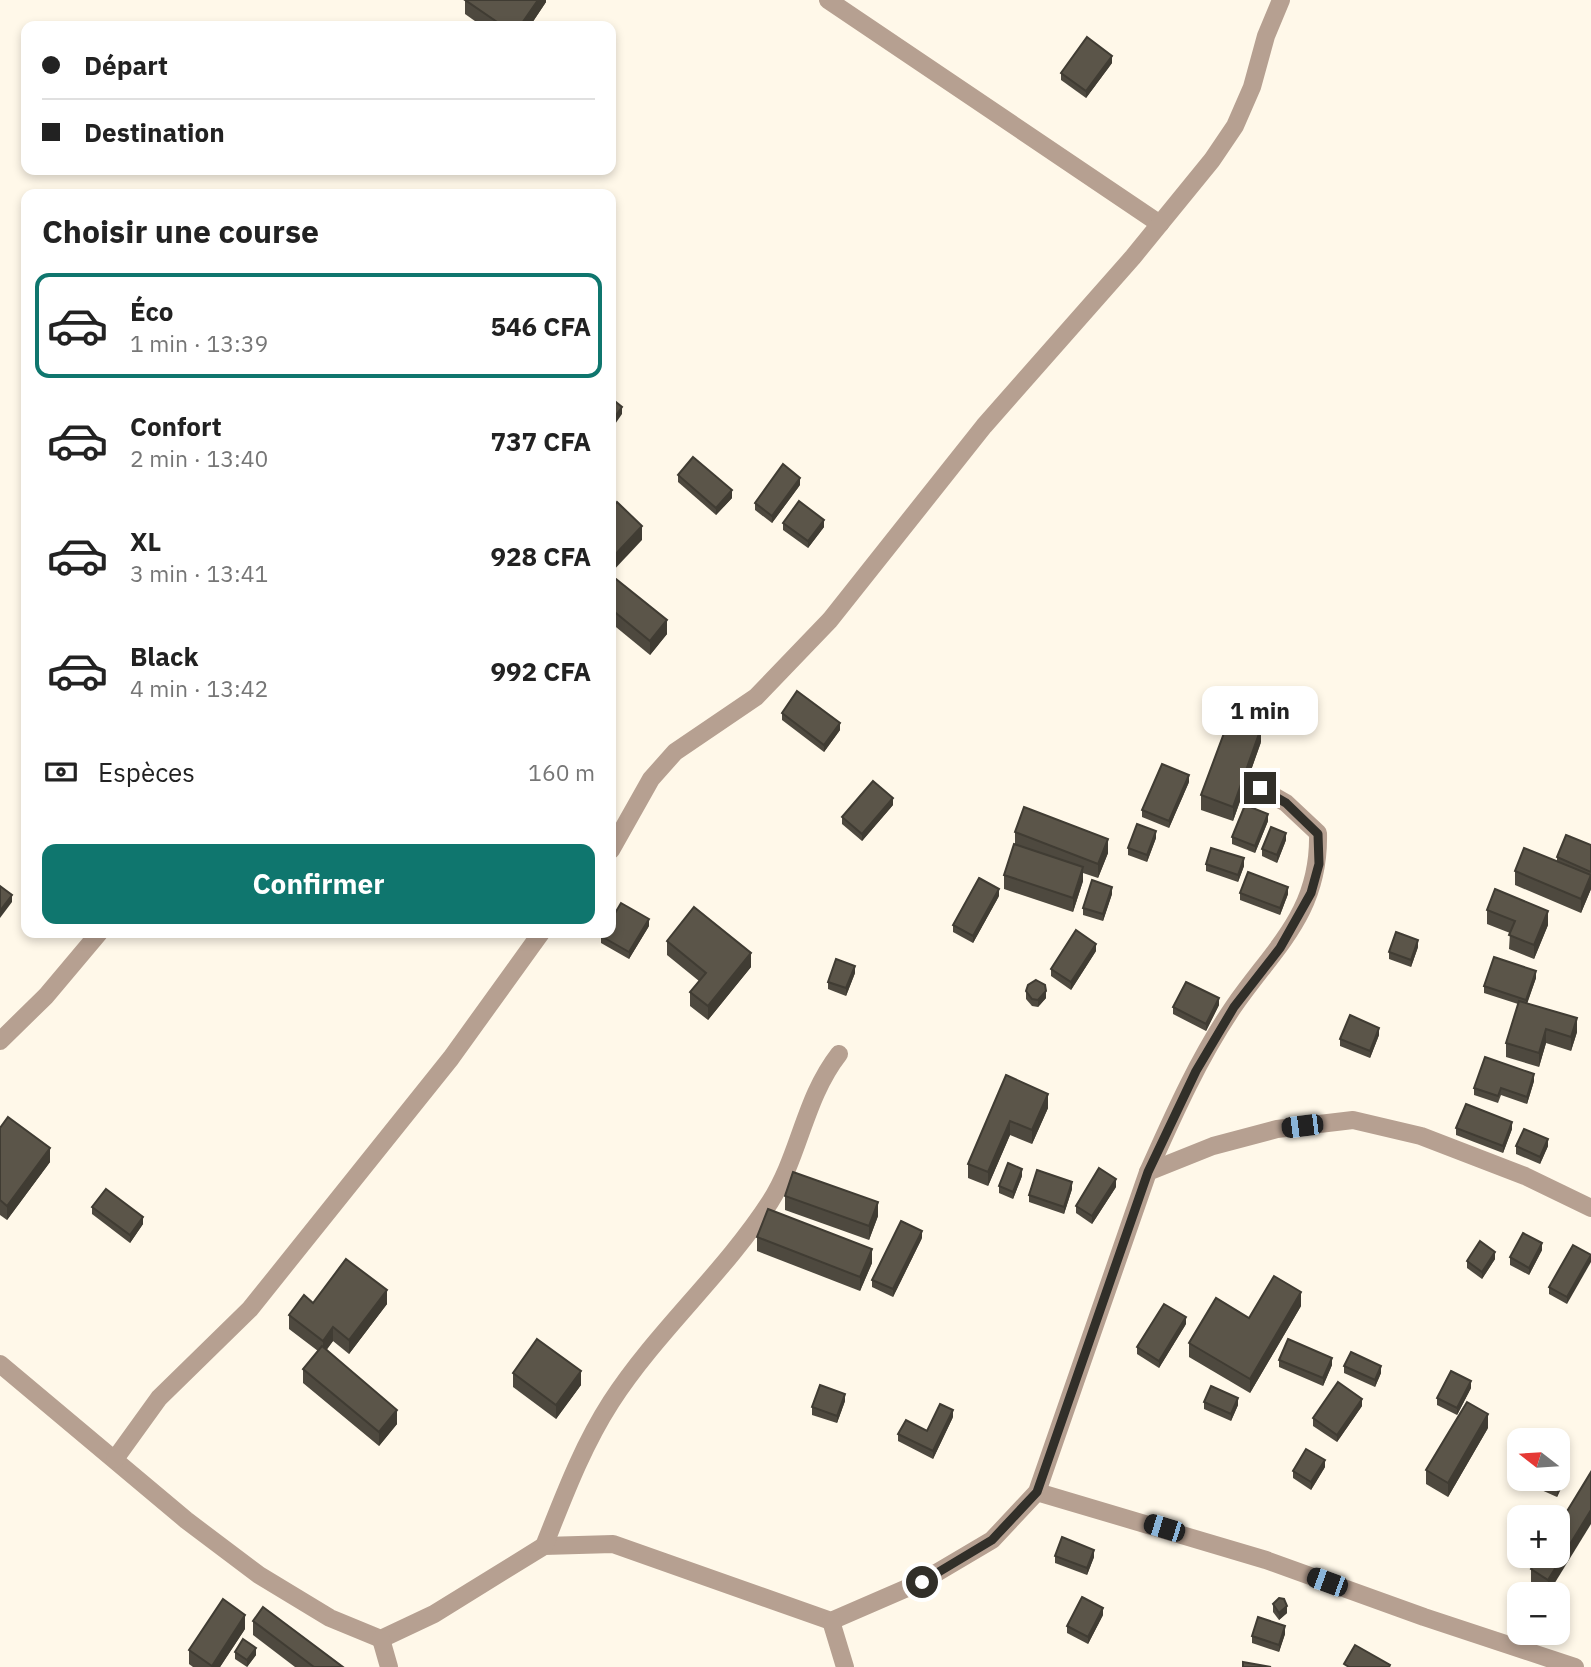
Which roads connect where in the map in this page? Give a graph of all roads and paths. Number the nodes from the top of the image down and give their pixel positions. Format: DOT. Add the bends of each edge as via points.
graph roads {
  1 [pos="828,0"];
  2 [pos="1281,0"];
  3 [pos="1160,223"];
  4 [pos="1260,788"];
  5 [pos="616,841"];
  6 [pos="95,938"];
  7 [pos="537,938"];
  8 [pos="0,1041"];
  9 [pos="839,1054"];
  10 [pos="1148,1172"];
  11 [pos="1591,1208"];
  12 [pos="0,1364"];
  13 [pos="115,1459"];
  14 [pos="1037,1492"];
  15 [pos="544,1546"];
  16 [pos="831,1621"];
  17 [pos="381,1639"];
  18 [pos="388,1667"];
  19 [pos="845,1667"];
  20 [pos="1575,1667"];
  1 -- 3 [label="street"];
  2 -- 3 [label="street" via="1235,126"];
  3 -- 5 [label="street" via="984,426 830,620 756,697 676,752 651,779"];
  4 -- 10 [label="street" via="1286,803 1318,834 1319,864 1311,893 1280,948 1234,1007 1196,1071"];
  6 -- 8 [label="street"];
  7 -- 13 [label="street" via="451,1058 250,1309 159,1398"];
  9 -- 15 [label="street" via="809,1104 785,1178 612,1400 580,1455"];
  10 -- 11 [label="street" via="1213,1146 1277,1129 1353,1119 1421,1136 1525,1176"];
  10 -- 14 [label="street"];
  12 -- 13 [label="street"];
  13 -- 17 [label="street" via="259,1575 330,1618"];
  14 -- 16 [label="street" via="992,1540 922,1582"];
  14 -- 20 [label="street" via="1266,1560"];
  15 -- 16 [label="street" via="614,1544"];
  15 -- 17 [label="street" via="434,1614"];
  16 -- 19 [label="street"];
  17 -- 18 [label="street"];
}
